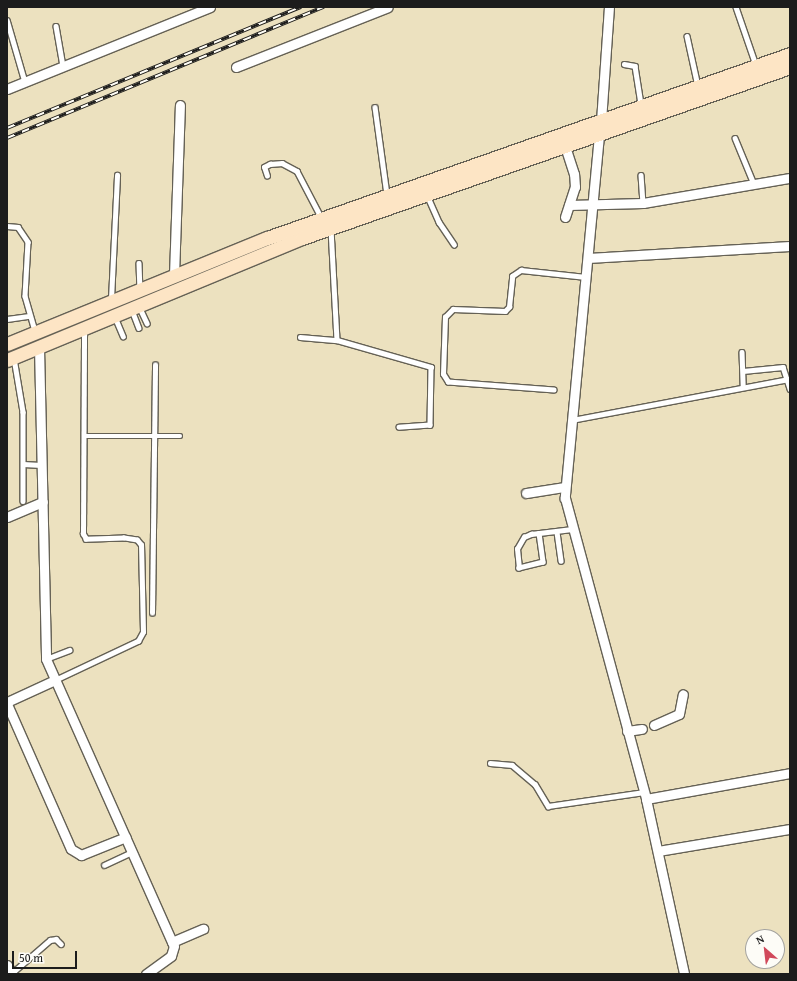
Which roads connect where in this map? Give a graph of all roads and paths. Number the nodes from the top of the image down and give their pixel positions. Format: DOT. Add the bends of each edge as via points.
graph roads {
  1 [pos="210,7"];
  2 [pos="388,7"];
  3 [pos="609,7"];
  4 [pos="736,7"];
  5 [pos="7,20"];
  6 [pos="56,26"];
  7 [pos="686,36"];
  8 [pos="790,54"];
  9 [pos="624,64"];
  10 [pos="63,66"];
  11 [pos="236,67"];
  12 [pos="757,67"];
  13 [pos="790,67"];
  14 [pos="25,82"];
  15 [pos="698,88"];
  16 [pos="7,89"];
  17 [pos="180,105"];
  18 [pos="375,107"];
  19 [pos="641,107"];
  20 [pos="601,121"];
  21 [pos="599,135"];
  22 [pos="735,138"];
  23 [pos="565,147"];
  24 [pos="117,175"];
  25 [pos="641,175"];
  26 [pos="267,176"];
  27 [pos="790,178"];
  28 [pos="754,184"];
  29 [pos="427,195"];
  30 [pos="387,196"];
  31 [pos="643,203"];
  32 [pos="569,205"];
  33 [pos="592,206"];
  34 [pos="565,217"];
  35 [pos="326,223"];
  36 [pos="7,226"];
  37 [pos="454,244"];
  38 [pos="790,246"];
  39 [pos="588,258"];
  40 [pos="139,263"];
  41 [pos="174,275"];
  42 [pos="586,277"];
  43 [pos="26,285"];
  44 [pos="20,286"];
  45 [pos="140,289"];
  46 [pos="110,301"];
  47 [pos="135,306"];
  48 [pos="114,315"];
  49 [pos="29,316"];
  50 [pos="7,319"];
  51 [pos="147,323"];
  52 [pos="84,328"];
  53 [pos="140,328"];
  54 [pos="36,332"];
  55 [pos="123,336"];
  56 [pos="300,337"];
  57 [pos="337,340"];
  58 [pos="7,344"];
  59 [pos="39,347"];
  60 [pos="742,352"];
  61 [pos="10,359"];
  62 [pos="155,365"];
  63 [pos="743,371"];
  64 [pos="788,379"];
  65 [pos="743,387"];
  66 [pos="790,389"];
  67 [pos="554,390"];
  68 [pos="572,420"];
  69 [pos="399,427"];
  70 [pos="84,436"];
  71 [pos="156,436"];
  72 [pos="180,436"];
  73 [pos="23,464"];
  74 [pos="42,465"];
  75 [pos="564,487"];
  76 [pos="526,493"];
  77 [pos="23,501"];
  78 [pos="43,502"];
  79 [pos="7,517"];
  80 [pos="570,529"];
  81 [pos="557,532"];
  82 [pos="539,533"];
  83 [pos="561,562"];
  84 [pos="152,613"];
  85 [pos="69,650"];
  86 [pos="46,659"];
  87 [pos="55,680"];
  88 [pos="683,694"];
  89 [pos="7,703"];
  90 [pos="654,725"];
  91 [pos="642,729"];
  92 [pos="627,731"];
  93 [pos="490,763"];
  94 [pos="790,772"];
  95 [pos="645,796"];
  96 [pos="790,829"];
  97 [pos="126,837"];
  98 [pos="658,851"];
  99 [pos="132,852"];
  100 [pos="104,865"];
  101 [pos="203,929"];
  102 [pos="172,942"];
  103 [pos="61,944"];
  104 [pos="10,970"];
  105 [pos="146,974"];
  106 [pos="684,974"];
  1 -- 10 [label="street"];
  2 -- 11 [label="street"];
  3 -- 20 [label="street"];
  4 -- 12 [label="lane"];
  5 -- 14 [label="lane"];
  6 -- 10 [label="lane"];
  7 -- 15 [label="lane"];
  8 -- 12 [label="main road"];
  9 -- 19 [label="lane" via="635,66"];
  10 -- 14 [label="street"];
  12 -- 15 [label="main road"];
  13 -- 21 [label="main road"];
  14 -- 16 [label="street"];
  15 -- 19 [label="main road"];
  17 -- 41 [label="street"];
  18 -- 30 [label="lane"];
  19 -- 20 [label="main road"];
  20 -- 21 [label="main road"];
  20 -- 30 [label="main road"];
  21 -- 23 [label="main road"];
  21 -- 33 [label="street"];
  22 -- 28 [label="lane"];
  23 -- 29 [label="main road"];
  23 -- 32 [label="street" via="574,174"];
  24 -- 46 [label="lane"];
  25 -- 31 [label="lane"];
  26 -- 35 [label="lane" via="264,168 270,164 282,163 297,171"];
  27 -- 28 [label="street"];
  28 -- 31 [label="street"];
  29 -- 35 [label="main road"];
  29 -- 37 [label="lane" via="439,222"];
  30 -- 35 [label="main road"];
  31 -- 33 [label="street"];
  32 -- 33 [label="street"];
  32 -- 34 [label="street"];
  33 -- 39 [label="street"];
  35 -- 41 [label="main road"];
  35 -- 47 [label="main road"];
  35 -- 57 [label="lane"];
  36 -- 43 [label="lane" via="18,227 25,234"];
  38 -- 39 [label="street"];
  39 -- 42 [label="street"];
  40 -- 45 [label="lane"];
  41 -- 45 [label="main road"];
  42 -- 67 [label="lane" via="521,270 512,276 509,307 505,311 453,309 444,317 442,374 448,382"];
  42 -- 68 [label="street"];
  43 -- 44 [label="lane"];
  43 -- 49 [label="lane"];
  45 -- 46 [label="main road"];
  46 -- 54 [label="main road"];
  47 -- 48 [label="main road"];
  47 -- 51 [label="lane"];
  47 -- 53 [label="lane"];
  48 -- 52 [label="main road"];
  48 -- 55 [label="lane"];
  49 -- 50 [label="lane"];
  49 -- 54 [label="lane"];
  52 -- 59 [label="main road"];
  52 -- 70 [label="lane"];
  54 -- 58 [label="main road"];
  56 -- 57 [label="lane"];
  57 -- 69 [label="lane" via="431,367 430,425"];
  59 -- 61 [label="main road"];
  59 -- 74 [label="street"];
  60 -- 63 [label="lane"];
  61 -- 73 [label="lane" via="23,412"];
  62 -- 71 [label="lane"];
  63 -- 64 [label="lane" via="779,366 784,369"];
  63 -- 65 [label="lane"];
  64 -- 65 [label="lane"];
  64 -- 66 [label="lane"];
  65 -- 68 [label="lane"];
  68 -- 75 [label="street"];
  70 -- 71 [label="lane"];
  70 -- 87 [label="lane" via="83,534 86,539 124,538 137,540 141,545 143,632 138,641"];
  71 -- 72 [label="lane"];
  71 -- 84 [label="lane"];
  73 -- 74 [label="lane"];
  73 -- 77 [label="lane"];
  74 -- 78 [label="street"];
  75 -- 76 [label="street"];
  75 -- 80 [label="street"];
  78 -- 79 [label="street"];
  78 -- 86 [label="street"];
  80 -- 81 [label="lane"];
  80 -- 92 [label="street"];
  81 -- 82 [label="lane"];
  81 -- 83 [label="lane"];
  82 -- 82 [label="lane" via="524,537 518,544 519,568 542,562"];
  85 -- 86 [label="lane"];
  86 -- 87 [label="street"];
  87 -- 89 [label="street"];
  87 -- 97 [label="street"];
  88 -- 90 [label="street" via="679,714"];
  89 -- 97 [label="street" via="71,849 81,855"];
  91 -- 92 [label="street"];
  92 -- 95 [label="street"];
  93 -- 95 [label="lane" via="512,765 534,784 548,806"];
  94 -- 95 [label="street"];
  95 -- 98 [label="street"];
  96 -- 98 [label="street"];
  97 -- 99 [label="street"];
  98 -- 106 [label="street"];
  99 -- 100 [label="lane"];
  99 -- 102 [label="street"];
  101 -- 102 [label="street"];
  102 -- 105 [label="street" via="171,956"];
  103 -- 104 [label="lane" via="56,940 50,940"];
}
